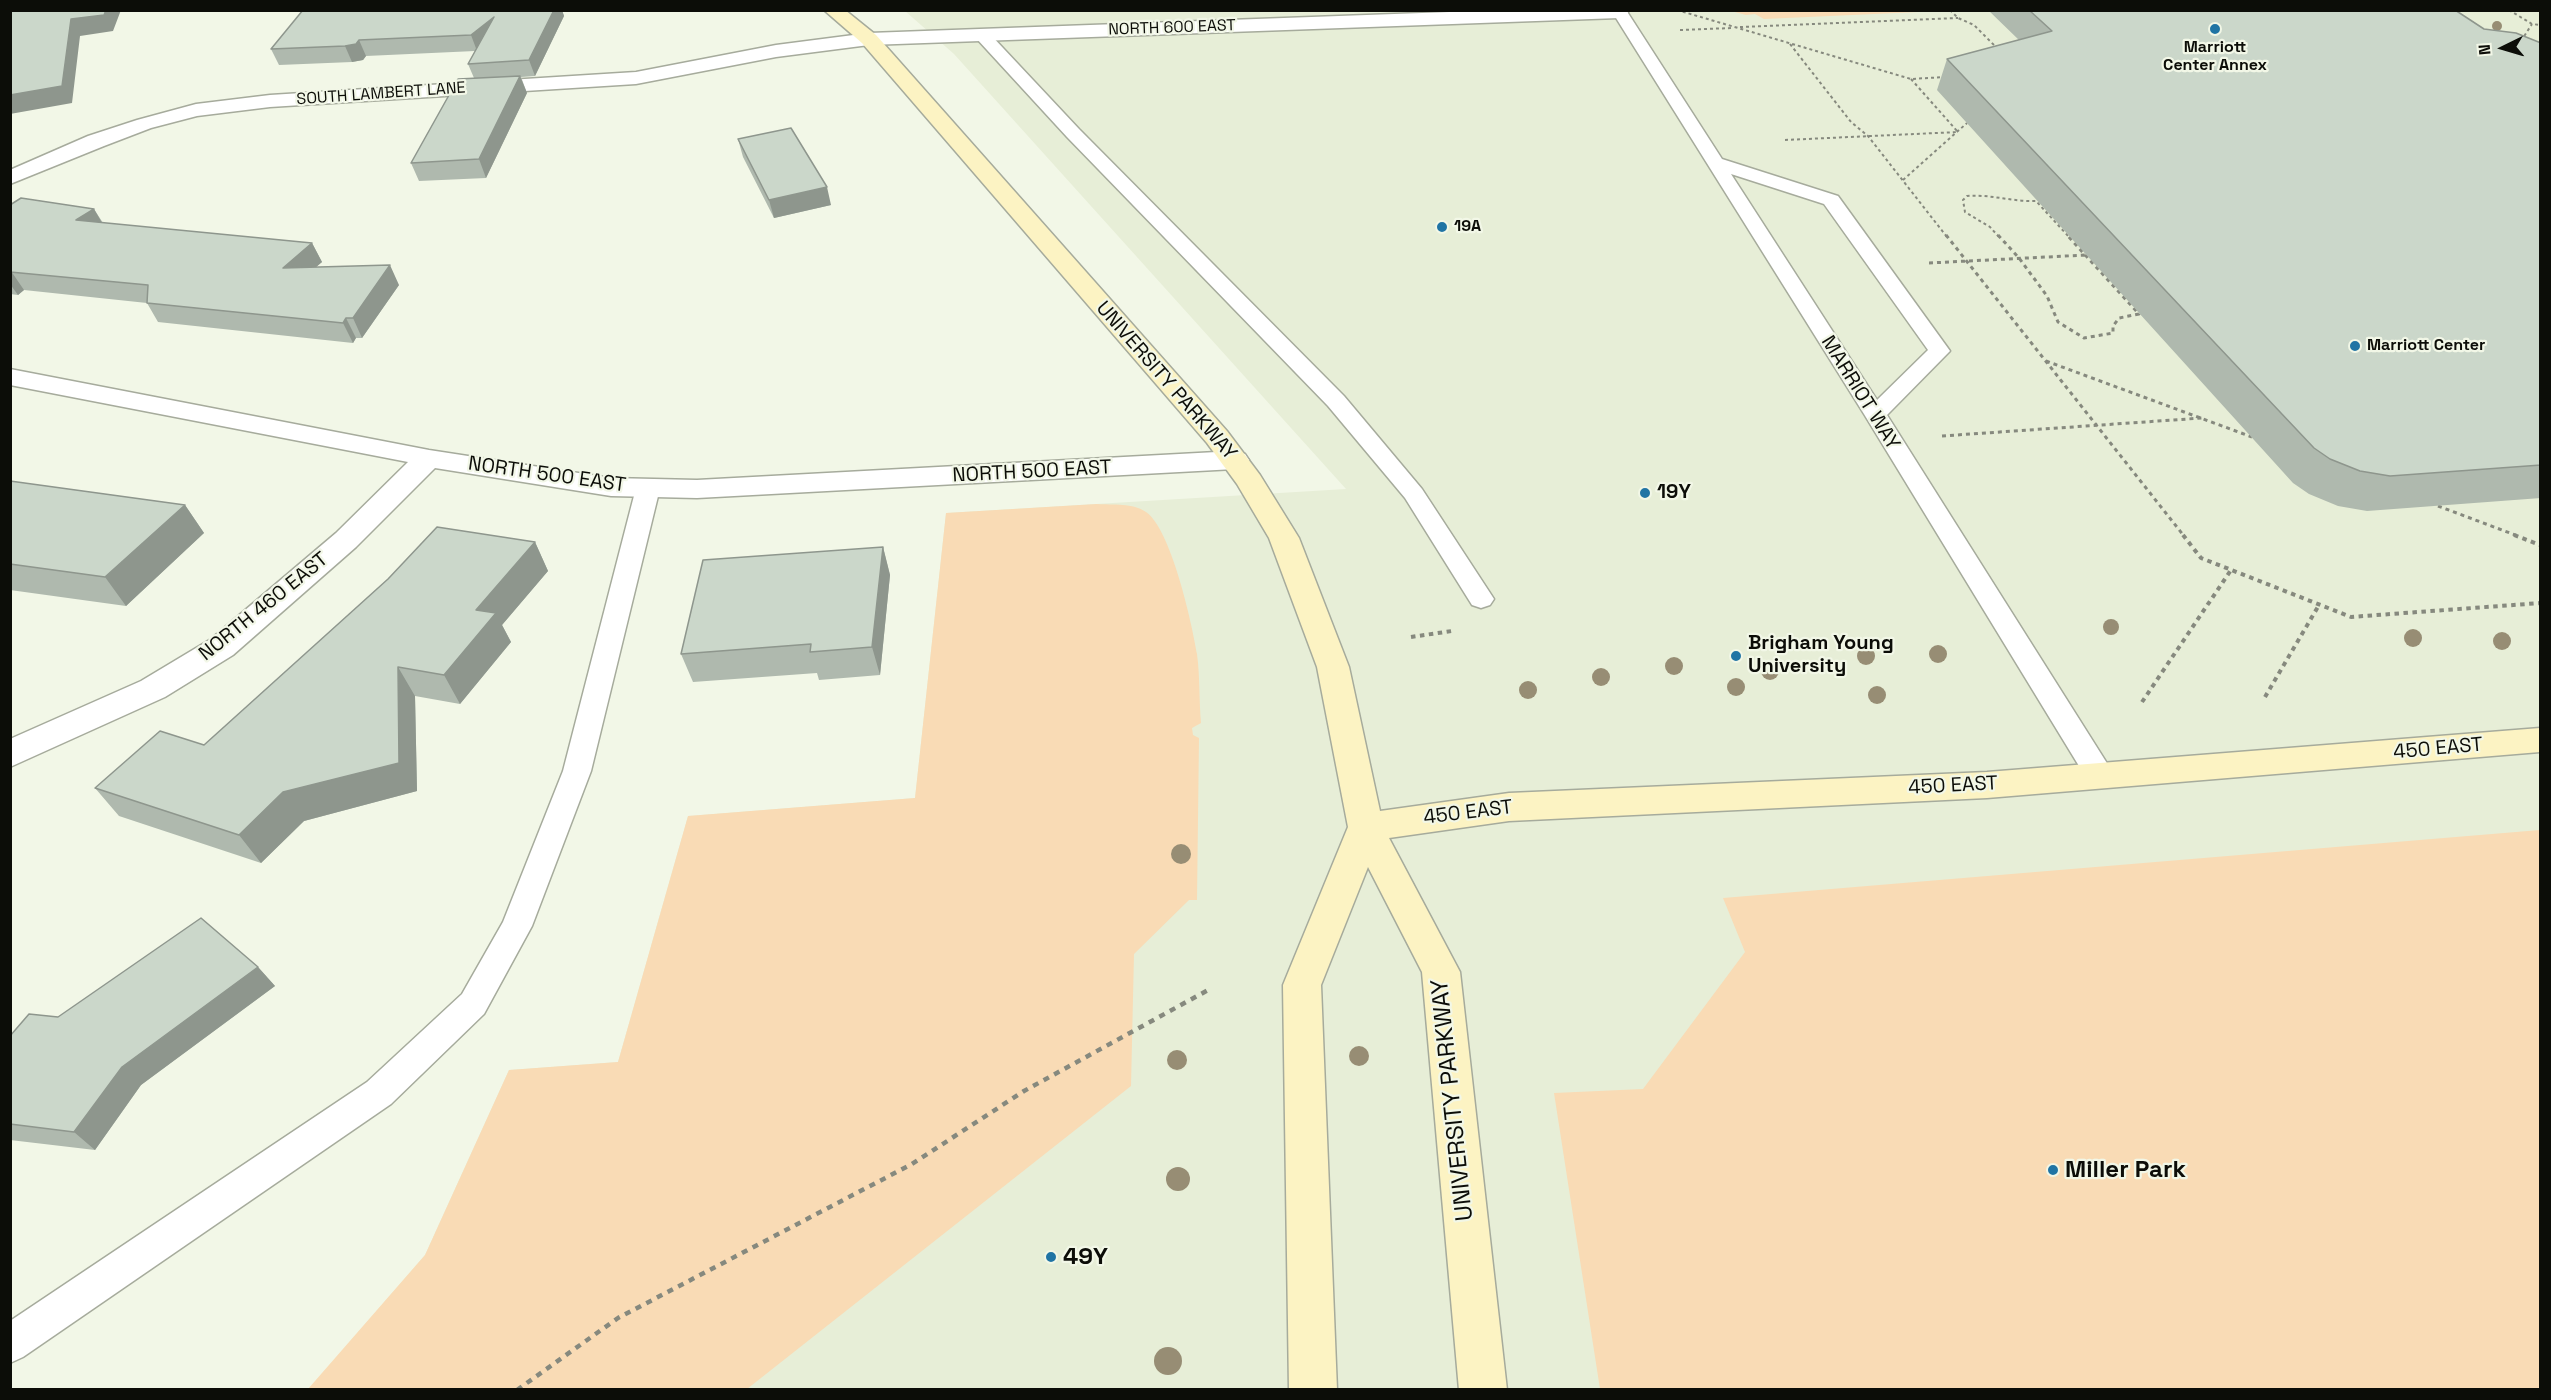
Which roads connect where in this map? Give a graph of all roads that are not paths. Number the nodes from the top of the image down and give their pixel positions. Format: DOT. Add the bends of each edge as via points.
graph roads {
  1 [pos="833,10"];
  2 [pos="1618,11"];
  3 [pos="982,34"];
  4 [pos="869,39"];
  5 [pos="1716,163"];
  6 [pos="10,178"];
  7 [pos="10,377"];
  8 [pos="1875,414"];
  9 [pos="429,458"];
  10 [pos="1235,460"];
  11 [pos="648,488"];
  12 [pos="1480,599"];
  13 [pos="2541,740"];
  14 [pos="10,754"];
  15 [pos="2100,776"];
  16 [pos="1366,827"];
  17 [pos="10,1344"];
  18 [pos="1314,1389"];
  19 [pos="1483,1389"];
  1 -- 4 [label="main road, UNIVERSITY PARKWAY"];
  2 -- 3 [label="street, NORTH 600 EAST"];
  2 -- 5 [label="lane, MARRIOT WAY"];
  3 -- 4 [label="street, NORTH 600 EAST"];
  3 -- 12 [label="lane" via="1073,133 1336,401 1414,494"];
  4 -- 6 [label="street, SOUTH LAMBERT LANE" via="776,51 636,78 270,101 196,110 96,141"];
  4 -- 10 [label="main road, UNIVERSITY PARKWAY"];
  5 -- 8 [label="lane, MARRIOT WAY"];
  5 -- 8 [label="lane" via="1831,200 1939,351"];
  7 -- 9 [label="street, NORTH 500 EAST"];
  8 -- 15 [label="lane, MARRIOT WAY"];
  9 -- 11 [label="street, NORTH 500 EAST" via="611,488"];
  9 -- 14 [label="street, NORTH 460 EAST" via="346,540 222,647 153,689"];
  10 -- 11 [label="street, NORTH 500 EAST" via="697,489"];
  10 -- 16 [label="main road, UNIVERSITY PARKWAY" via="1284,538 1333,667"];
  11 -- 17 [label="lane" via="577,771 517,926 474,1004 379,1093"];
  13 -- 15 [label="main road, 450 EAST"];
  15 -- 16 [label="main road, 450 EAST" via="1987,785 1509,807"];
  16 -- 18 [label="main road" via="1302,985"];
  16 -- 19 [label="main road, UNIVERSITY PARKWAY" via="1441,972"];
}
